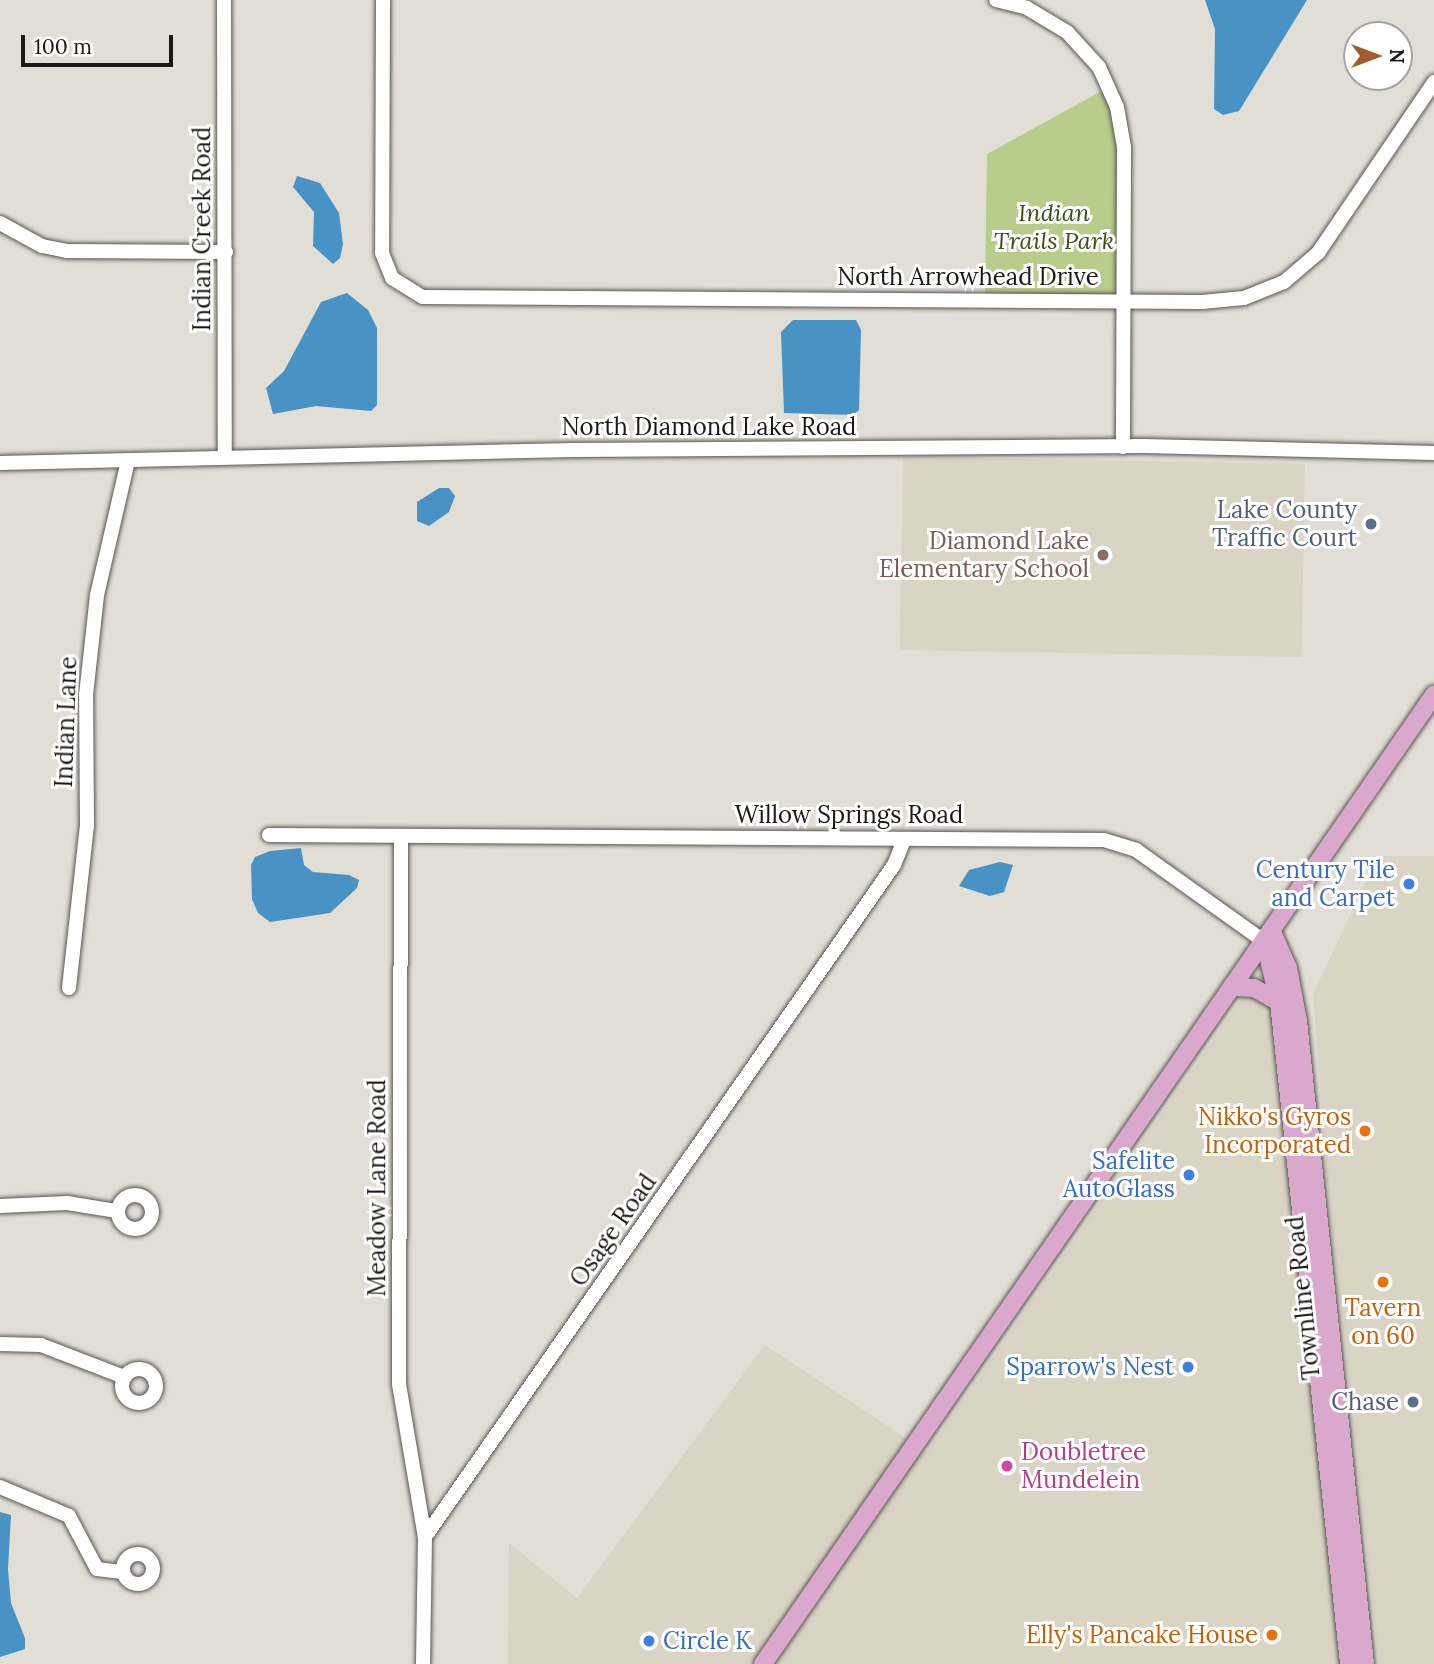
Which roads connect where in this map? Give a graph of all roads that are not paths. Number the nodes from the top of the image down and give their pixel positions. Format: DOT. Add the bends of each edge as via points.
graph roads {
  1 [pos="224,0"];
  2 [pos="383,0"];
  3 [pos="996,0"];
  4 [pos="1028,4"];
  5 [pos="1434,82"];
  6 [pos="0,223"];
  7 [pos="226,253"];
  8 [pos="1124,301"];
  9 [pos="1123,447"];
  10 [pos="1426,453"];
  11 [pos="225,457"];
  12 [pos="128,461"];
  13 [pos="0,463"];
  14 [pos="1434,695"];
  15 [pos="269,835"];
  16 [pos="401,836"];
  17 [pos="904,840"];
  18 [pos="1269,937"];
  19 [pos="1235,987"];
  20 [pos="69,988"];
  21 [pos="1279,1002"];
  22 [pos="0,1206"];
  23 [pos="117,1211"];
  24 [pos="0,1344"];
  25 [pos="124,1377"];
  26 [pos="0,1487"];
  27 [pos="425,1537"];
  28 [pos="123,1572"];
  29 [pos="769,1660"];
  30 [pos="423,1664"];
  31 [pos="1349,1664"];
  32 [pos="1365,1664"];
  1 -- 7 [label="street, Indian Creek Road"];
  2 -- 8 [label="street, North Arrowhead Drive" via="381,242 387,271 400,285 423,297"];
  3 -- 4 [label="street"];
  4 -- 8 [label="street" via="1079,43 1098,67 1117,107 1124,147"];
  5 -- 8 [label="street, North Arrowhead Drive" via="1318,253 1284,282 1244,298"];
  6 -- 7 [label="street" via="41,246 67,251"];
  7 -- 11 [label="street, Indian Creek Road"];
  8 -- 9 [label="street"];
  9 -- 10 [label="street, North Diamond Lake Road"];
  9 -- 11 [label="street, North Diamond Lake Road"];
  11 -- 12 [label="street, North Diamond Lake Road"];
  12 -- 13 [label="street, North Diamond Lake Road"];
  12 -- 20 [label="street, Indian Lane" via="97,595 86,695 87,825"];
  14 -- 18 [label="main road"];
  15 -- 16 [label="street, Willow Springs Road"];
  16 -- 17 [label="street, Willow Springs Road"];
  16 -- 27 [label="street, Meadow Lane Road" via="399,1384"];
  17 -- 18 [label="street, Willow Springs Road" via="1115,842 1136,850"];
  17 -- 27 [label="street, Osage Road" via="894,865"];
  18 -- 19 [label="main road"];
  18 -- 21 [label="main road, Townline Road"];
  18 -- 32 [label="main road, Townline Road" via="1288,968 1298,1021"];
  19 -- 21 [label="main road" via="1254,988"];
  19 -- 29 [label="main road"];
  21 -- 31 [label="main road, Townline Road"];
  22 -- 23 [label="street" via="66,1203"];
  24 -- 25 [label="street" via="41,1345"];
  26 -- 28 [label="street" via="69,1516 97,1569"];
  27 -- 30 [label="street"];
}
